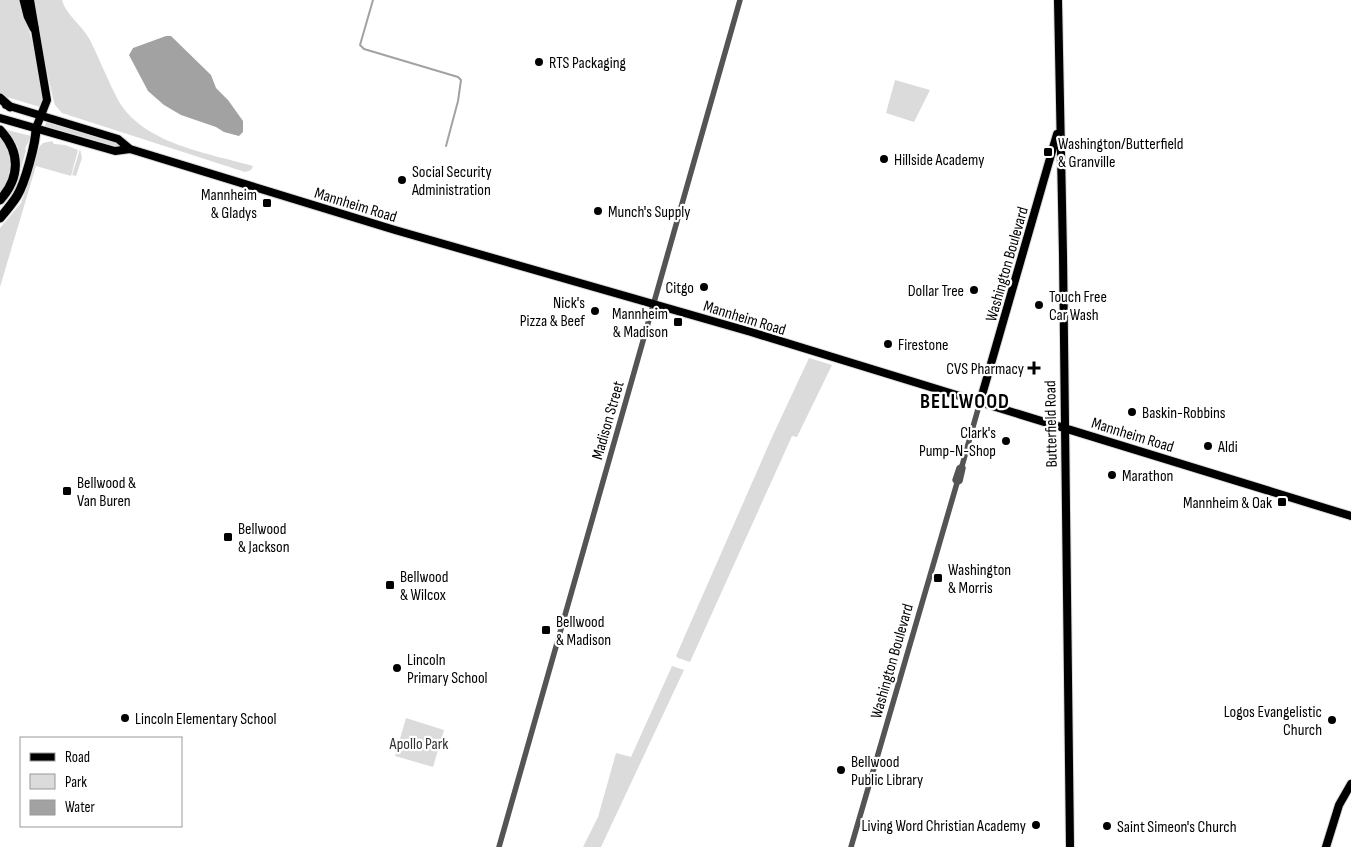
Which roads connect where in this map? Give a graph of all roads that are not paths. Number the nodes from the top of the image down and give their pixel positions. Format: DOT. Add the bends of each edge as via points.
graph roads {
  1 [pos="24,0"];
  2 [pos="30,0"];
  3 [pos="740,0"];
  4 [pos="1058,0"];
  5 [pos="34,28"];
  6 [pos="0,98"];
  7 [pos="0,104"];
  8 [pos="10,107"];
  9 [pos="40,116"];
  10 [pos="0,118"];
  11 [pos="1059,127"];
  12 [pos="36,128"];
  13 [pos="0,130"];
  14 [pos="130,149"];
  15 [pos="0,200"];
  16 [pos="0,218"];
  17 [pos="654,304"];
  18 [pos="980,402"];
  19 [pos="1064,427"];
  20 [pos="1351,516"];
  21 [pos="1351,784"];
  22 [pos="499,847"];
  23 [pos="851,847"];
  24 [pos="1070,847"];
  25 [pos="1326,847"];
  1 -- 5 [label="highway"];
  2 -- 5 [label="main road"];
  3 -- 17 [label="street, Madison Street"];
  4 -- 11 [label="main road, Butterfield Road"];
  5 -- 9 [label="main road" via="47,100"];
  6 -- 8 [label="highway"];
  7 -- 8 [label="main road, Mannheim Road"];
  8 -- 9 [label="main road, Mannheim Road"];
  9 -- 12 [label="main road"];
  9 -- 14 [label="main road, Mannheim Road" via="118,138"];
  10 -- 12 [label="main road, Mannheim Road"];
  11 -- 18 [label="main road, Washington Boulevard"];
  11 -- 19 [label="main road, Butterfield Road"];
  12 -- 14 [label="main road, Mannheim Road" via="115,151"];
  12 -- 16 [label="highway" via="22,187"];
  13 -- 15 [label="highway" via="10,142 16,163 11,185"];
  14 -- 17 [label="main road, Mannheim Road" via="395,230"];
  17 -- 18 [label="main road, Mannheim Road"];
  17 -- 22 [label="street, Madison Street"];
  18 -- 19 [label="main road, Mannheim Road"];
  18 -- 23 [label="street, Washington Boulevard"];
  19 -- 20 [label="main road, Mannheim Road"];
  19 -- 24 [label="main road, Butterfield Road"];
  21 -- 25 [label="main road" via="1339,804"];
}
